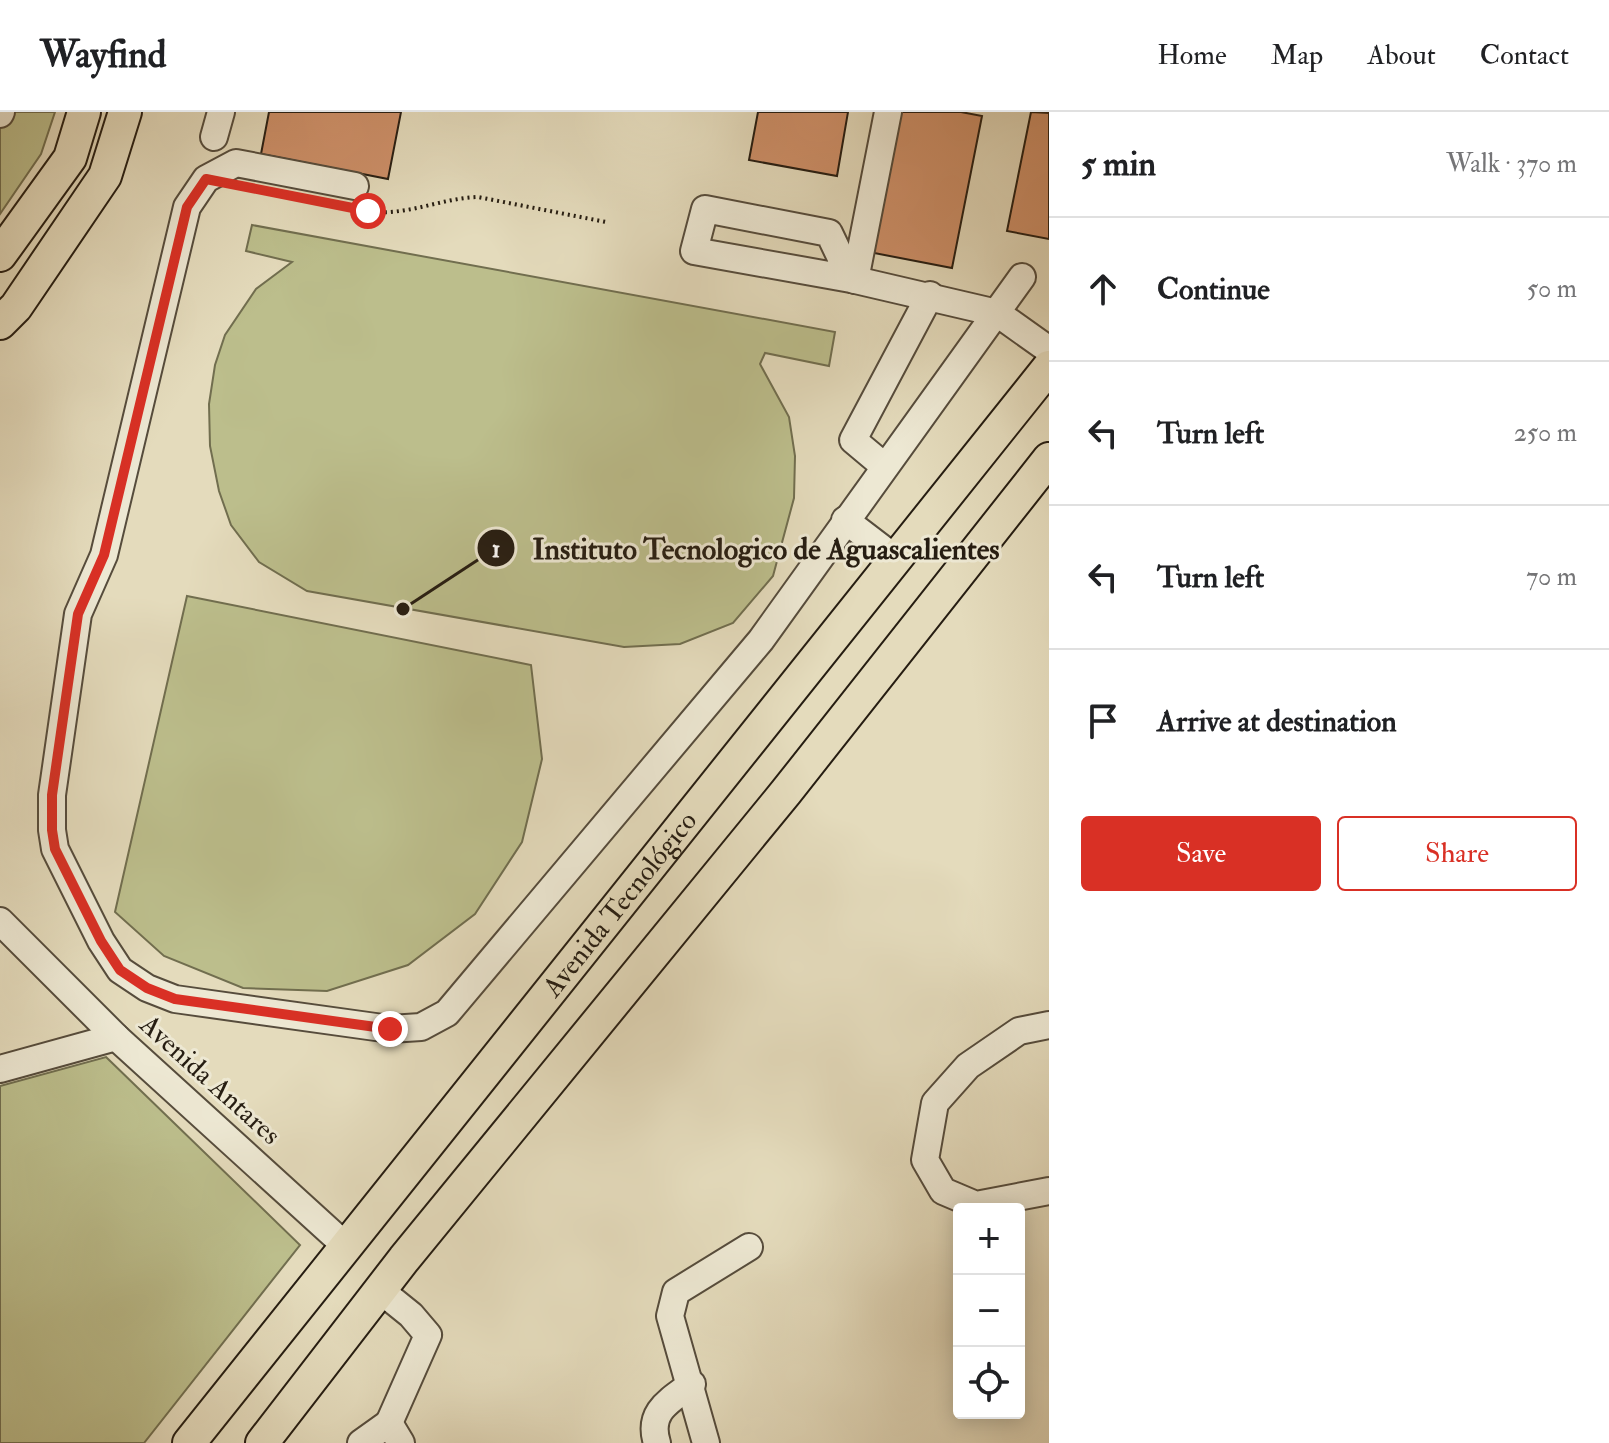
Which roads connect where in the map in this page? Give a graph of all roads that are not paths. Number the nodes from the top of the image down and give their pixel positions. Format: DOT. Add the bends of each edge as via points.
graph roads {
  1 [pos="84,112"];
  2 [pos="125,112"];
  3 [pos="888,112"];
  4 [pos="354,197"];
  5 [pos="5,236"];
  6 [pos="1022,277"];
  7 [pos="853,279"];
  8 [pos="930,295"];
  9 [pos="997,313"];
  10 [pos="0,323"];
  11 [pos="1049,350"];
  12 [pos="1049,367"];
  13 [pos="1049,459"];
  14 [pos="884,466"];
  15 [pos="845,520"];
  16 [pos="896,559"];
  17 [pos="0,921"];
  18 [pos="1049,1025"];
  19 [pos="116,1037"];
  20 [pos="0,1069"];
  21 [pos="1049,1191"];
  22 [pos="749,1247"];
  23 [pos="348,1248"];
  24 [pos="380,1290"];
  25 [pos="350,1329"];
  26 [pos="692,1384"];
  27 [pos="395,1433"];
  28 [pos="189,1443"];
  29 [pos="238,1443"];
  30 [pos="262,1443"];
  31 [pos="361,1443"];
  32 [pos="657,1443"];
  33 [pos="706,1443"];
  1 -- 5 [label="main road" via="70,158"];
  2 -- 10 [label="main road" via="105,176"];
  3 -- 7 [label="street"];
  4 -- 15 [label="street" via="236,163 206,179 187,207 104,555 78,614 52,795 55,849 120,970 147,988 175,999 390,1029 421,1027 447,1013 761,640"];
  6 -- 9 [label="street"];
  7 -- 7 [label="street" via="829,233 705,209 694,251"];
  7 -- 8 [label="street"];
  8 -- 9 [label="street"];
  8 -- 14 [label="street" via="853,440"];
  9 -- 11 [label="street"];
  9 -- 14 [label="street"];
  12 -- 16 [label="main road, Avenida Tecnológico"];
  13 -- 24 [label="main road, Avenida Tecnológico"];
  14 -- 15 [label="street"];
  15 -- 16 [label="street"];
  16 -- 23 [label="main road, Avenida Tecnológico"];
  17 -- 19 [label="street, Avenida Antares"];
  18 -- 21 [label="street" via="1019,1031 968,1066 935,1103 925,1160 943,1191 976,1205"];
  19 -- 20 [label="street"];
  19 -- 23 [label="street, Avenida Antares"];
  22 -- 26 [label="street" via="676,1292 670,1316"];
  23 -- 28 [label="main road, Avenida Tecnológico"];
  24 -- 25 [label="main road, Avenida Tecnológico"];
  24 -- 27 [label="street" via="428,1335"];
  25 -- 29 [label="main road" via="321,1342"];
  25 -- 30 [label="main road, Avenida Tecnológico"];
  26 -- 32 [label="street" via="658,1410 652,1427"];
  26 -- 33 [label="street"];
  27 -- 31 [label="street"];
}
